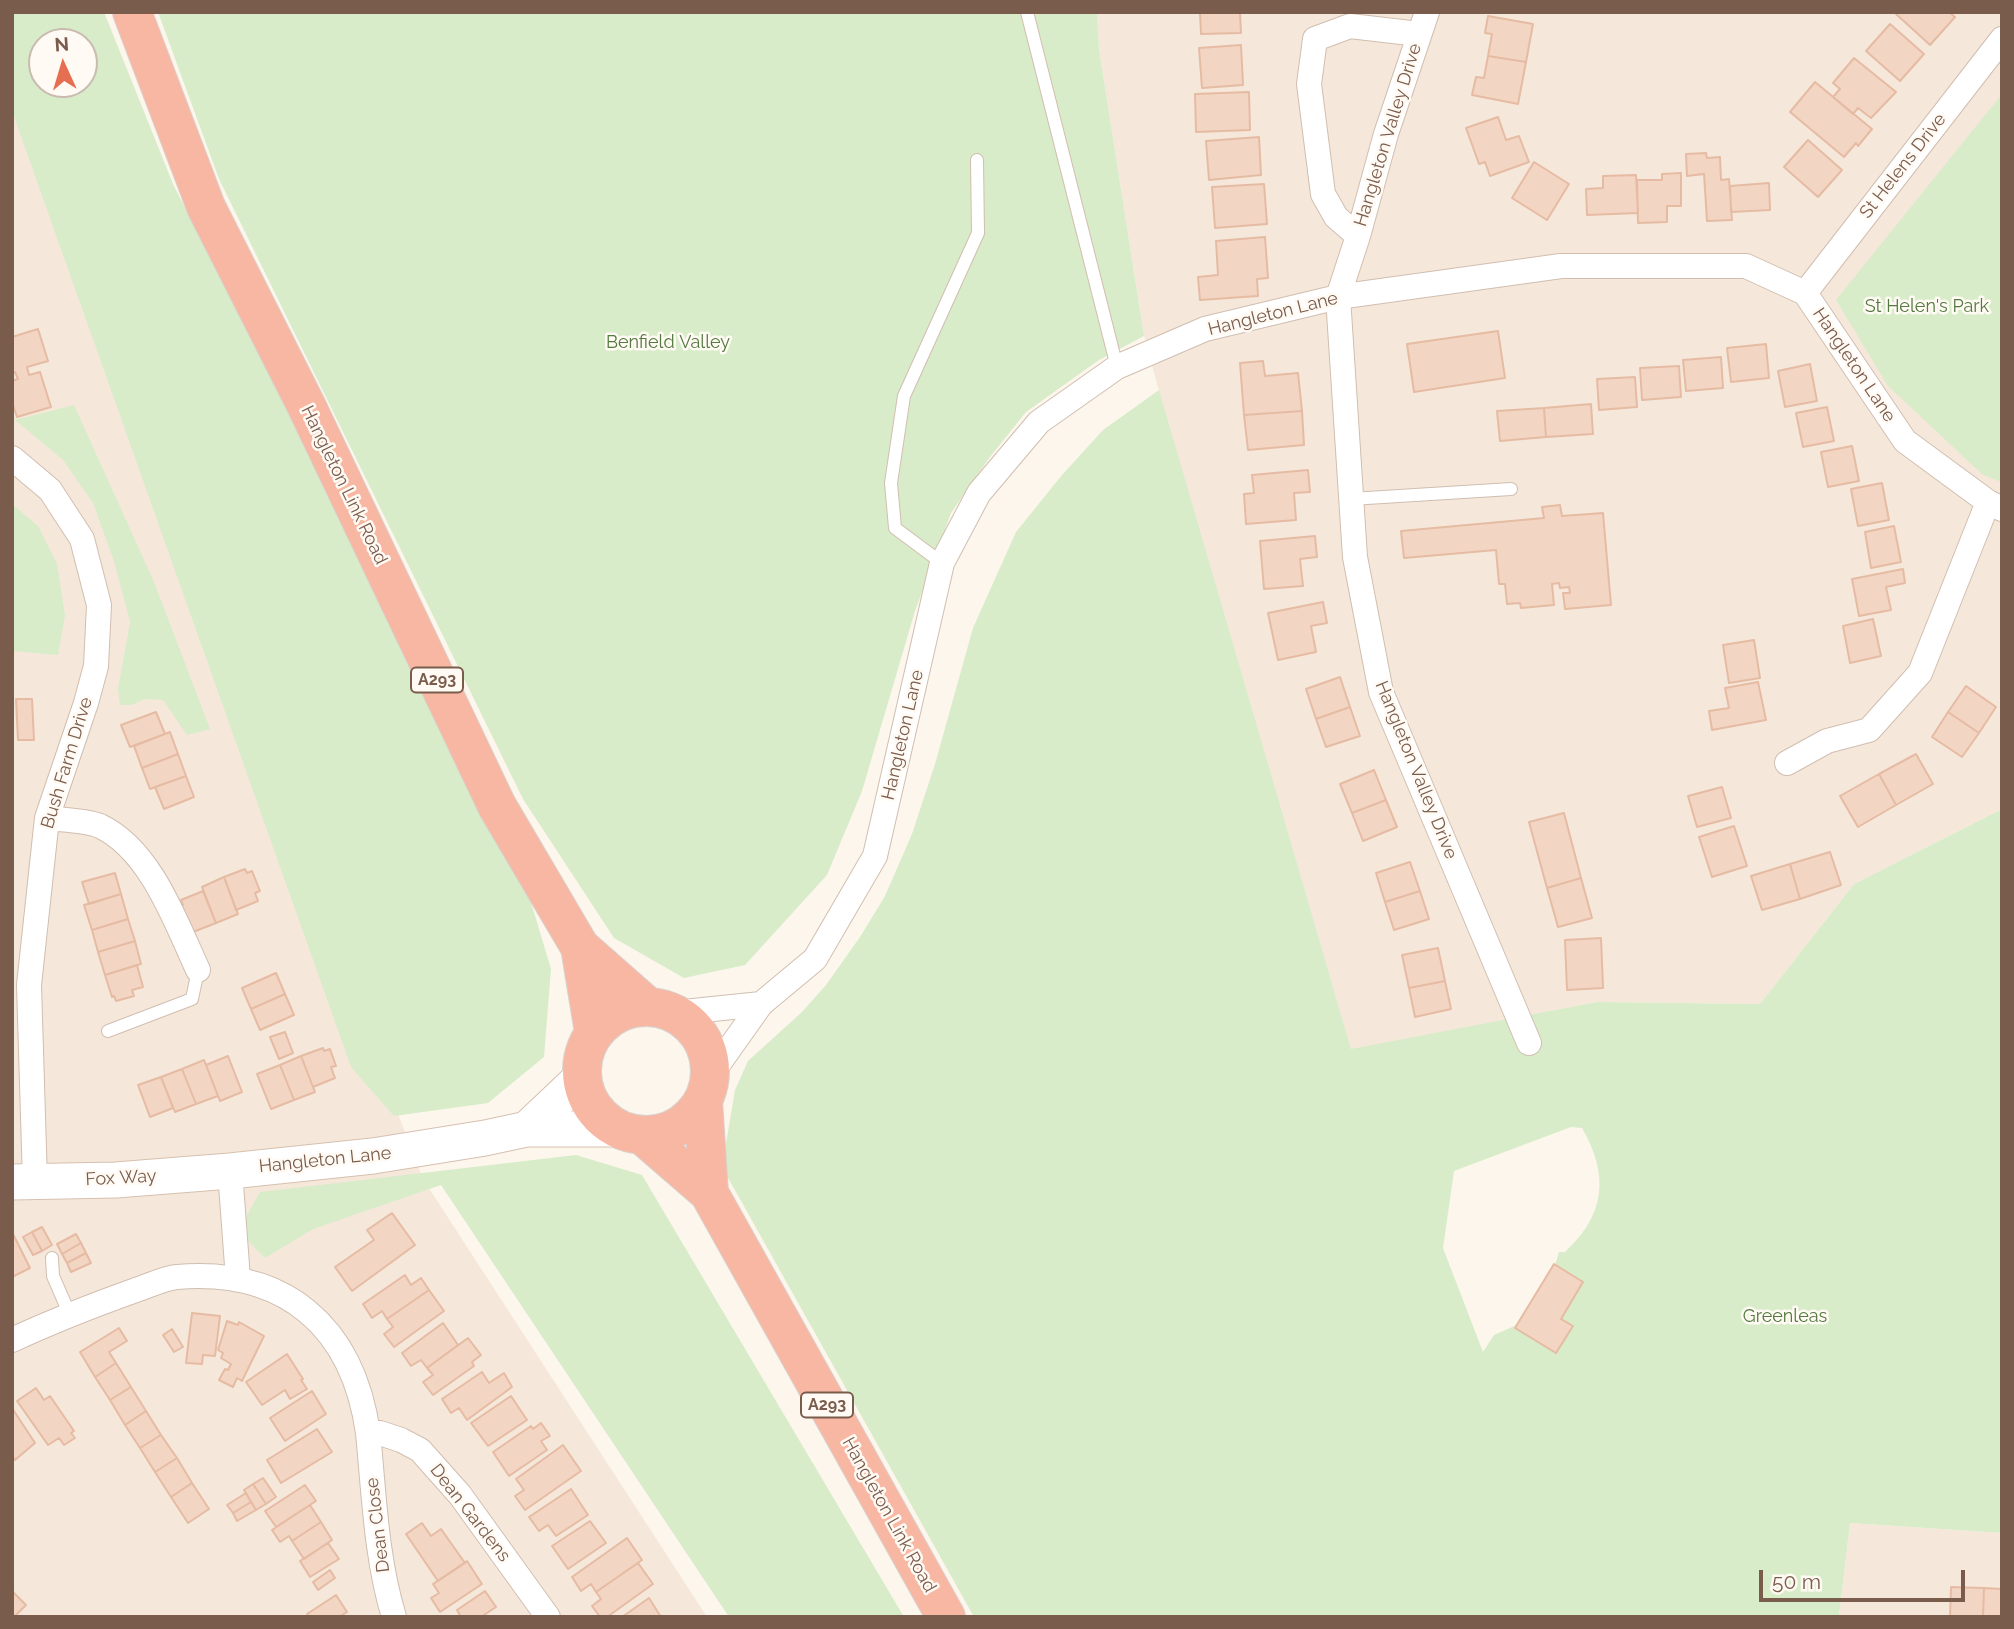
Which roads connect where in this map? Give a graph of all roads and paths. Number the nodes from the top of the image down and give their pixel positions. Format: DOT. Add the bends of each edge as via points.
graph roads {
  1 [pos="132,12"];
  2 [pos="1027,12"];
  3 [pos="1423,23"];
  4 [pos="2002,39"];
  5 [pos="976,160"];
  6 [pos="1358,236"];
  7 [pos="1805,293"];
  8 [pos="1338,297"];
  9 [pos="1117,367"];
  10 [pos="12,458"];
  11 [pos="1511,489"];
  12 [pos="1351,499"];
  13 [pos="1995,506"];
  14 [pos="942,563"];
  15 [pos="1787,763"];
  16 [pos="47,818"];
  17 [pos="580,947"];
  18 [pos="198,970"];
  19 [pos="21,986"];
  20 [pos="761,1004"];
  21 [pos="661,1010"];
  22 [pos="107,1031"];
  23 [pos="594,1032"];
  24 [pos="1529,1043"];
  25 [pos="582,1077"];
  26 [pos="707,1088"];
  27 [pos="527,1129"];
  28 [pos="630,1132"];
  29 [pos="230,1171"];
  30 [pos="24,1182"];
  31 [pos="709,1193"];
  32 [pos="52,1258"];
  33 [pos="238,1279"];
  34 [pos="69,1313"];
  35 [pos="12,1340"];
  36 [pos="368,1433"];
  37 [pos="394,1617"];
  38 [pos="548,1617"];
  39 [pos="946,1617"];
  1 -- 17 [label="highway, Hangleton Link Road / A293" via="206,207 497,806"];
  2 -- 9 [label="lane"];
  3 -- 6 [label="street, Hangleton Valley Drive"];
  3 -- 6 [label="street, Hangleton Valley Drive" via="1350,26 1315,39 1309,84 1323,194 1336,217"];
  4 -- 7 [label="street, St Helens Drive"];
  5 -- 14 [label="lane" via="978,233 904,396 891,483 895,528"];
  6 -- 8 [label="street, Hangleton Valley Drive"];
  7 -- 8 [label="street, Hangleton Lane" via="1746,266 1561,266"];
  7 -- 13 [label="street, Hangleton Lane" via="1905,441"];
  8 -- 9 [label="street, Hangleton Lane" via="1206,329"];
  8 -- 12 [label="street, Hangleton Valley Drive"];
  9 -- 14 [label="street, Hangleton Lane" via="1039,422 979,493"];
  10 -- 16 [label="street, Bush Farm Drive" via="50,490 82,539 99,605 96,666"];
  11 -- 12 [label="lane"];
  12 -- 24 [label="street, Hangleton Valley Drive" via="1355,557 1381,692"];
  13 -- 15 [label="street" via="1920,673 1869,730 1827,741"];
  14 -- 20 [label="street, Hangleton Lane" via="875,856 815,959"];
  16 -- 18 [label="street" via="99,826 127,845 156,883"];
  16 -- 19 [label="street, Bush Farm Drive"];
  17 -- 21 [label="highway, Hangleton Link Road / A293"];
  17 -- 23 [label="highway, Hangleton Link Road / A293"];
  18 -- 22 [label="lane" via="192,999"];
  19 -- 30 [label="street, Bush Farm Drive"];
  20 -- 21 [label="street"];
  20 -- 26 [label="street, Hangleton Lane"];
  21 -- 23 [label="highway" via="627,1009"];
  21 -- 26 [label="highway" via="696,1030 707,1052"];
  23 -- 25 [label="highway" via="584,1053"];
  25 -- 27 [label="street"];
  25 -- 28 [label="highway" via="587,1098 600,1116"];
  26 -- 28 [label="highway" via="688,1120 666,1132"];
  26 -- 31 [label="highway, Hangleton Link Road / A293"];
  27 -- 28 [label="street, Hangleton Lane"];
  27 -- 29 [label="street, Hangleton Lane" via="373,1156"];
  28 -- 31 [label="highway, Hangleton Link Road / A293"];
  29 -- 30 [label="street, Fox Way"];
  29 -- 33 [label="street"];
  31 -- 39 [label="highway, Hangleton Link Road / A293"];
  32 -- 34 [label="lane" via="53,1276"];
  33 -- 34 [label="street" via="175,1277"];
  33 -- 36 [label="street" via="282,1293 328,1332 357,1383"];
  34 -- 35 [label="street"];
  36 -- 37 [label="street, Dean Close" via="380,1552"];
  36 -- 38 [label="street, Dean Gardens" via="380,1433 420,1450 460,1495"];
}
